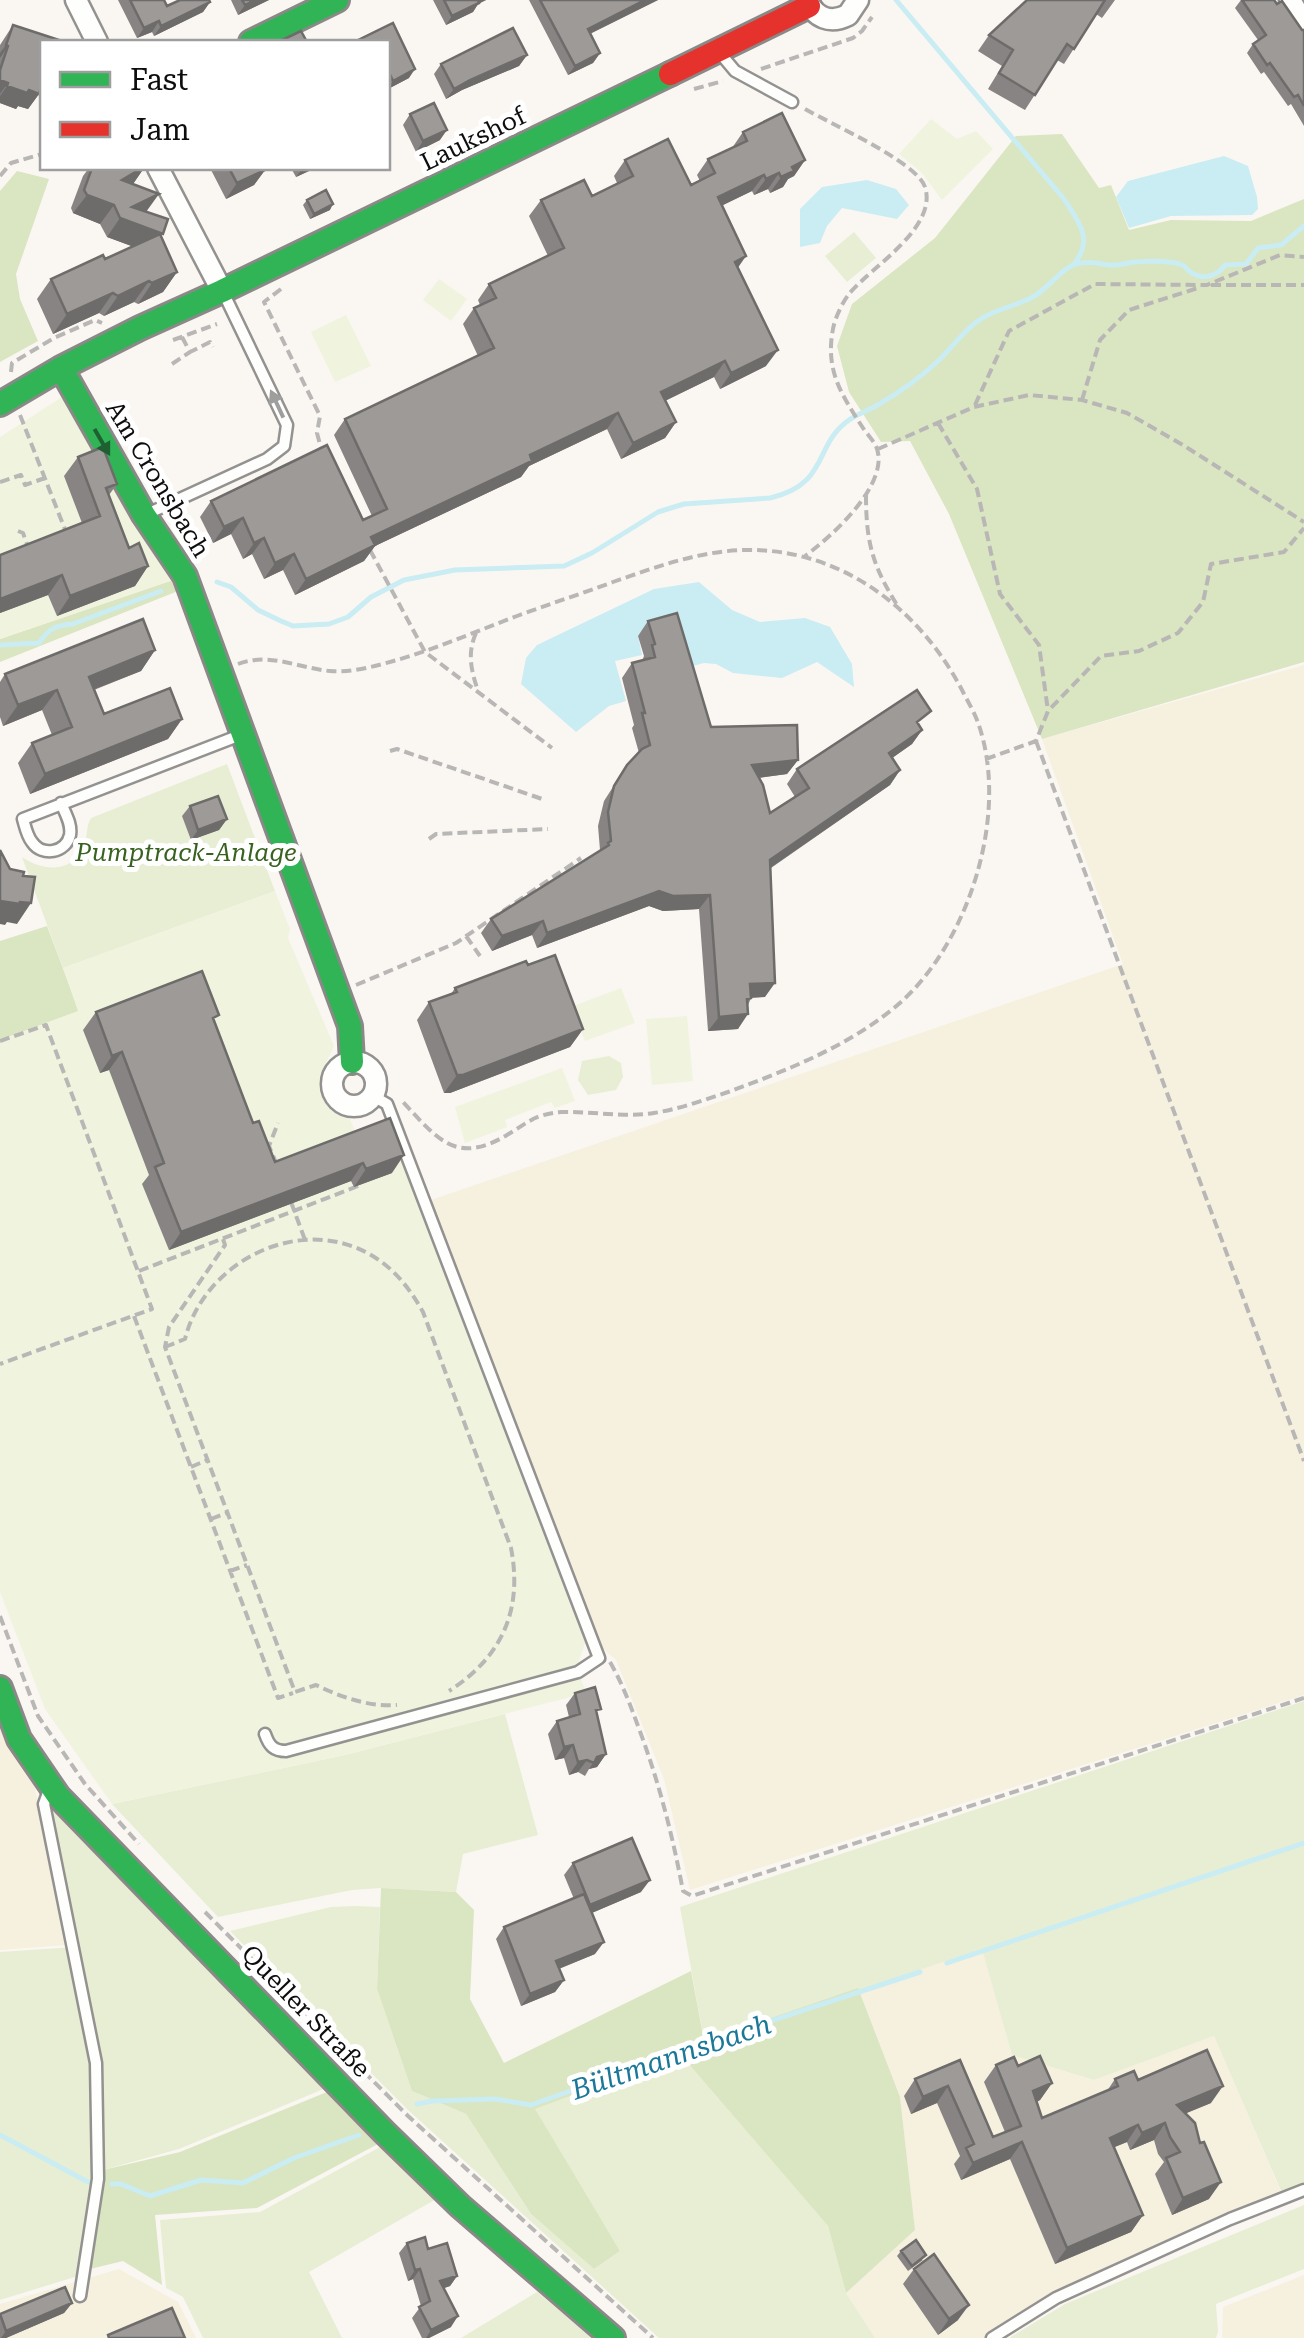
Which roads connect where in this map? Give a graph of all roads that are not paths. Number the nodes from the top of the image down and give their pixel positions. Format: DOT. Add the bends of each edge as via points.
graph roads {
  1 [pos="76,0"];
  2 [pos="338,0"];
  3 [pos="1290,0"];
  4 [pos="808,3"];
  5 [pos="867,5"];
  6 [pos="296,9"];
  7 [pos="1304,24"];
  8 [pos="96,40"];
  9 [pos="254,40"];
  10 [pos="719,51"];
  11 [pos="792,102"];
  12 [pos="159,170"];
  13 [pos="222,291"];
  14 [pos="61,368"];
  15 [pos="10,409"];
  16 [pos="144,515"];
  17 [pos="243,734"];
  18 [pos="62,804"];
  19 [pos="352,1062"];
  20 [pos="380,1100"];
  21 [pos="0,1688"];
  22 [pos="265,1734"];
  23 [pos="51,1785"];
  24 [pos="1304,2190"];
  25 [pos="80,2296"];
  26 [pos="613,2338"];
  27 [pos="992,2338"];
  1 -- 8 [label="street"];
  2 -- 6 [label="street"];
  3 -- 7 [label="street"];
  4 -- 5 [label="street, Laukshof" via="822,18 840,19"];
  4 -- 10 [label="street, Laukshof"];
  6 -- 9 [label="street"];
  10 -- 11 [label="lane" via="742,75"];
  10 -- 13 [label="street, Laukshof"];
  12 -- 13 [label="street"];
  13 -- 14 [label="street, Laukshof"];
  16 -- 13 [label="lane, one-way" via="284,446 287,425"];
  14 -- 15 [label="street, Laukshof"];
  14 -- 16 [label="street, Am Cronsbach, one-way"];
  16 -- 17 [label="street, Am Cronsbach" via="185,576"];
  17 -- 18 [label="lane"];
  17 -- 19 [label="street, Am Cronsbach" via="350,1026"];
  18 -- 18 [label="lane" via="22,819 38,849 51,852 68,842"];
  19 -- 20 [label="street" via="371,1070"];
  19 -- 20 [label="street" via="335,1073 334,1094 357,1106"];
  20 -- 22 [label="lane" via="599,1658 578,1672 286,1751 270,1746"];
  21 -- 23 [label="street, Queller Straße" via="19,1739"];
  23 -- 25 [label="lane" via="44,1804 96,2063 98,2179"];
  23 -- 26 [label="street, Queller Straße" via="384,2132"];
  24 -- 27 [label="lane" via="1056,2298"];
}
